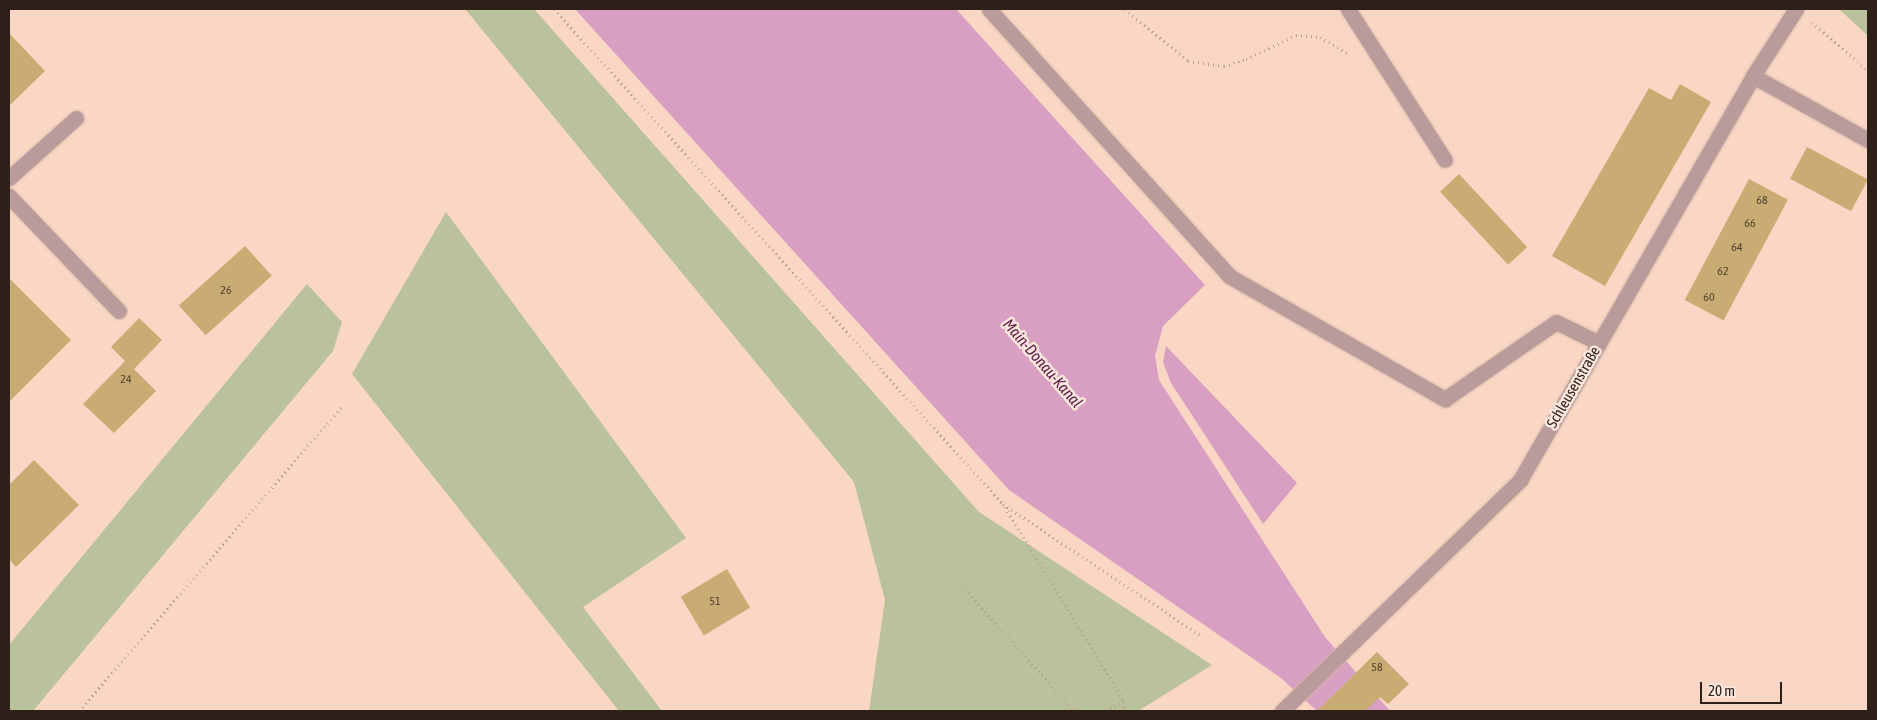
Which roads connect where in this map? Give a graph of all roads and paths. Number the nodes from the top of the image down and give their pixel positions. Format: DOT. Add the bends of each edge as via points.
graph roads {
  1 [pos="554,9"];
  2 [pos="989,9"];
  3 [pos="1124,9"];
  4 [pos="1348,9"];
  5 [pos="1800,12"];
  6 [pos="1357,59"];
  7 [pos="1868,70"];
  8 [pos="1753,76"];
  9 [pos="76,118"];
  10 [pos="1868,140"];
  11 [pos="1446,160"];
  12 [pos="9,178"];
  13 [pos="9,196"];
  14 [pos="119,311"];
  15 [pos="1599,343"];
  16 [pos="340,408"];
  17 [pos="1003,504"];
  18 [pos="965,588"];
  19 [pos="1203,637"];
  20 [pos="1124,701"];
  21 [pos="1287,707"];
  22 [pos="79,711"];
  23 [pos="1074,711"];
  24 [pos="1106,711"];
  25 [pos="1124,711"];
  1 -- 17 [label="path"];
  2 -- 15 [label="street" via="1229,276 1445,399 1556,322"];
  3 -- 6 [label="path" via="1188,61 1224,66 1246,60 1296,35 1320,37"];
  4 -- 11 [label="street"];
  5 -- 7 [label="path"];
  5 -- 8 [label="street, Schleusenstraße"];
  8 -- 10 [label="street"];
  8 -- 15 [label="street, Schleusenstraße"];
  9 -- 12 [label="street"];
  13 -- 14 [label="street"];
  15 -- 21 [label="street, Schleusenstraße" via="1520,480"];
  16 -- 22 [label="path"];
  17 -- 19 [label="path"];
  17 -- 20 [label="path"];
  18 -- 23 [label="path"];
  20 -- 24 [label="path"];
  20 -- 25 [label="path"];
}
